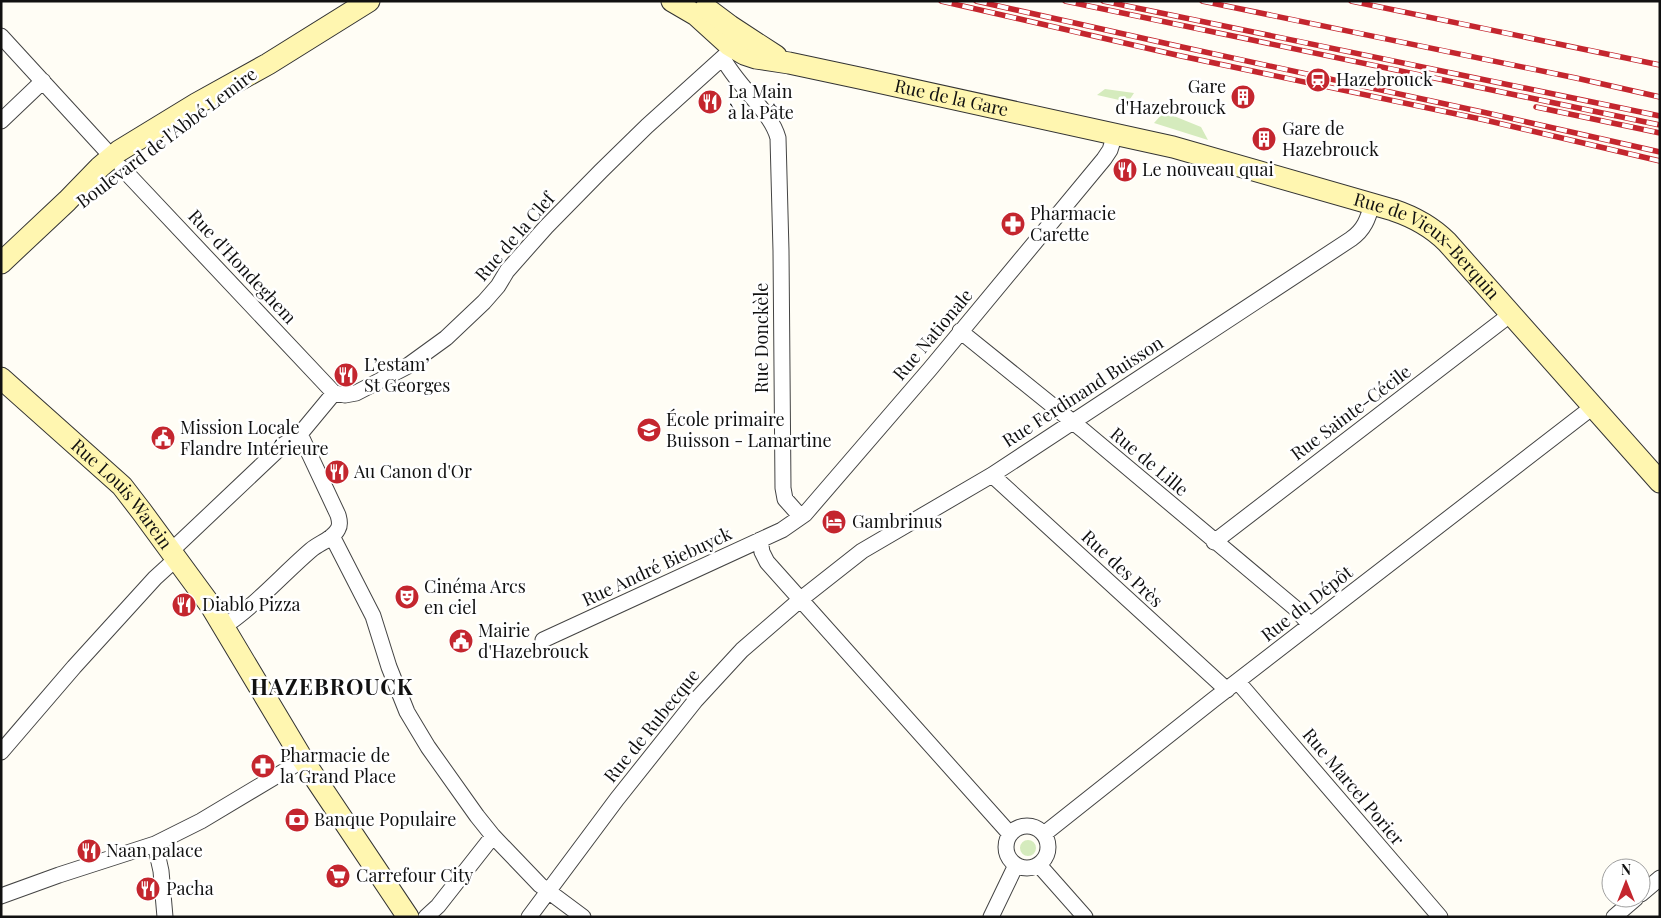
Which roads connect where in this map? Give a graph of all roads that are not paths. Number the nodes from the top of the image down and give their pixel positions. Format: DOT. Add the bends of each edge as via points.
graph roads {
  1 [pos="369,1"];
  2 [pos="672,1"];
  3 [pos="696,1"];
  4 [pos="1,36"];
  5 [pos="734,47"];
  6 [pos="44,81"];
  7 [pos="1,121"];
  8 [pos="1115,134"];
  9 [pos="117,162"];
  10 [pos="1372,204"];
  11 [pos="1,263"];
  12 [pos="1,275"];
  13 [pos="1511,314"];
  14 [pos="960,331"];
  15 [pos="1,378"];
  16 [pos="334,393"];
  17 [pos="1594,406"];
  18 [pos="1073,423"];
  19 [pos="300,434"];
  20 [pos="992,475"];
  21 [pos="1660,482"];
  22 [pos="801,517"];
  23 [pos="332,536"];
  24 [pos="760,540"];
  25 [pos="1214,542"];
  26 [pos="174,554"];
  27 [pos="801,598"];
  28 [pos="1310,626"];
  29 [pos="223,627"];
  30 [pos="544,640"];
  31 [pos="1232,686"];
  32 [pos="4,749"];
  33 [pos="303,760"];
  34 [pos="1010,834"];
  35 [pos="1044,834"];
  36 [pos="493,836"];
  37 [pos="155,844"];
  38 [pos="1016,865"];
  39 [pos="1039,865"];
  40 [pos="548,891"];
  41 [pos="1,896"];
  42 [pos="1624,908"];
  43 [pos="165,917"];
  44 [pos="408,917"];
  45 [pos="426,917"];
  46 [pos="529,917"];
  47 [pos="583,917"];
  48 [pos="991,917"];
  49 [pos="1085,917"];
  50 [pos="1440,917"];
  51 [pos="1614,917"];
  1 -- 9 [label="main road, Boulevard de l'Abbé Lemire" via="268,64 212,108"];
  2 -- 5 [label="main road" via="696,15"];
  3 -- 5 [label="main road"];
  4 -- 6 [label="street, Rue d'Hondeghem"];
  5 -- 8 [label="main road, Rue de la Gare" via="756,58"];
  5 -- 16 [label="street, Rue de la Clef" via="600,171 507,271 484,302 446,338 406,367 364,389 345,395"];
  5 -- 22 [label="street, Rue Donckèle" via="731,74 774,128 778,138 782,488 785,499"];
  6 -- 7 [label="street"];
  6 -- 9 [label="street, Rue d'Hondeghem"];
  8 -- 10 [label="main road, Rue de Vieux-Berquin" via="1204,155"];
  8 -- 14 [label="street, Rue Nationale" via="1108,155"];
  9 -- 11 [label="main road, Boulevard de l'Abbé Lemire"];
  9 -- 12 [label="main road, Boulevard de l'Abbé Lemire" via="84,199"];
  9 -- 16 [label="street, Rue d'Hondeghem"];
  10 -- 13 [label="main road, Rue de Vieux-Berquin" via="1421,221 1435,230"];
  10 -- 18 [label="street, Rue Ferdinand Buisson" via="1366,224 1357,235"];
  13 -- 17 [label="main road, Rue de Vieux-Berquin"];
  13 -- 25 [label="street, Rue Sainte-Cécile"];
  14 -- 18 [label="street, Rue de Lille"];
  14 -- 22 [label="street, Rue Nationale"];
  15 -- 26 [label="main road, Rue Louis Warein" via="122,486"];
  16 -- 19 [label="street"];
  17 -- 21 [label="main road, Rue de Vieux-Berquin"];
  17 -- 28 [label="street, Rue du Dépôt"];
  18 -- 20 [label="street, Rue Ferdinand Buisson"];
  18 -- 25 [label="street, Rue de Lille"];
  19 -- 23 [label="street" via="339,518 339,528"];
  19 -- 26 [label="street" via="283,445"];
  20 -- 27 [label="street, Rue Ferdinand Buisson" via="862,551"];
  20 -- 31 [label="street, Rue des Près"];
  22 -- 24 [label="street, Rue Nationale"];
  23 -- 29 [label="street"];
  23 -- 36 [label="street" via="373,616 389,668 410,717"];
  24 -- 27 [label="street" via="768,562"];
  24 -- 30 [label="street, Rue André Biebuyck"];
  25 -- 28 [label="street, Rue de Lille" via="1295,608"];
  26 -- 29 [label="main road, Rue Louis Warein"];
  26 -- 32 [label="street"];
  27 -- 34 [label="street"];
  27 -- 40 [label="street, Rue de Rubecque" via="711,682"];
  28 -- 31 [label="street, Rue du Dépôt"];
  29 -- 33 [label="main road, Rue Louis Warein"];
  31 -- 35 [label="street, Rue du Dépôt"];
  31 -- 50 [label="street, Rue Marcel Porier"];
  33 -- 37 [label="street" via="201,821"];
  33 -- 44 [label="main road, Rue Louis Warein"];
  34 -- 35 [label="street" via="1027,825"];
  34 -- 38 [label="street" via="1006,849 1008,857"];
  35 -- 39 [label="street" via="1049,849"];
  36 -- 40 [label="street"];
  36 -- 45 [label="street"];
  37 -- 41 [label="street"];
  37 -- 43 [label="street" via="160,862"];
  38 -- 39 [label="street" via="1026,868"];
  38 -- 48 [label="street"];
  39 -- 49 [label="street"];
  40 -- 46 [label="street, Rue de Rubecque"];
  40 -- 47 [label="street"];
  42 -- 51 [label="street"];
}
